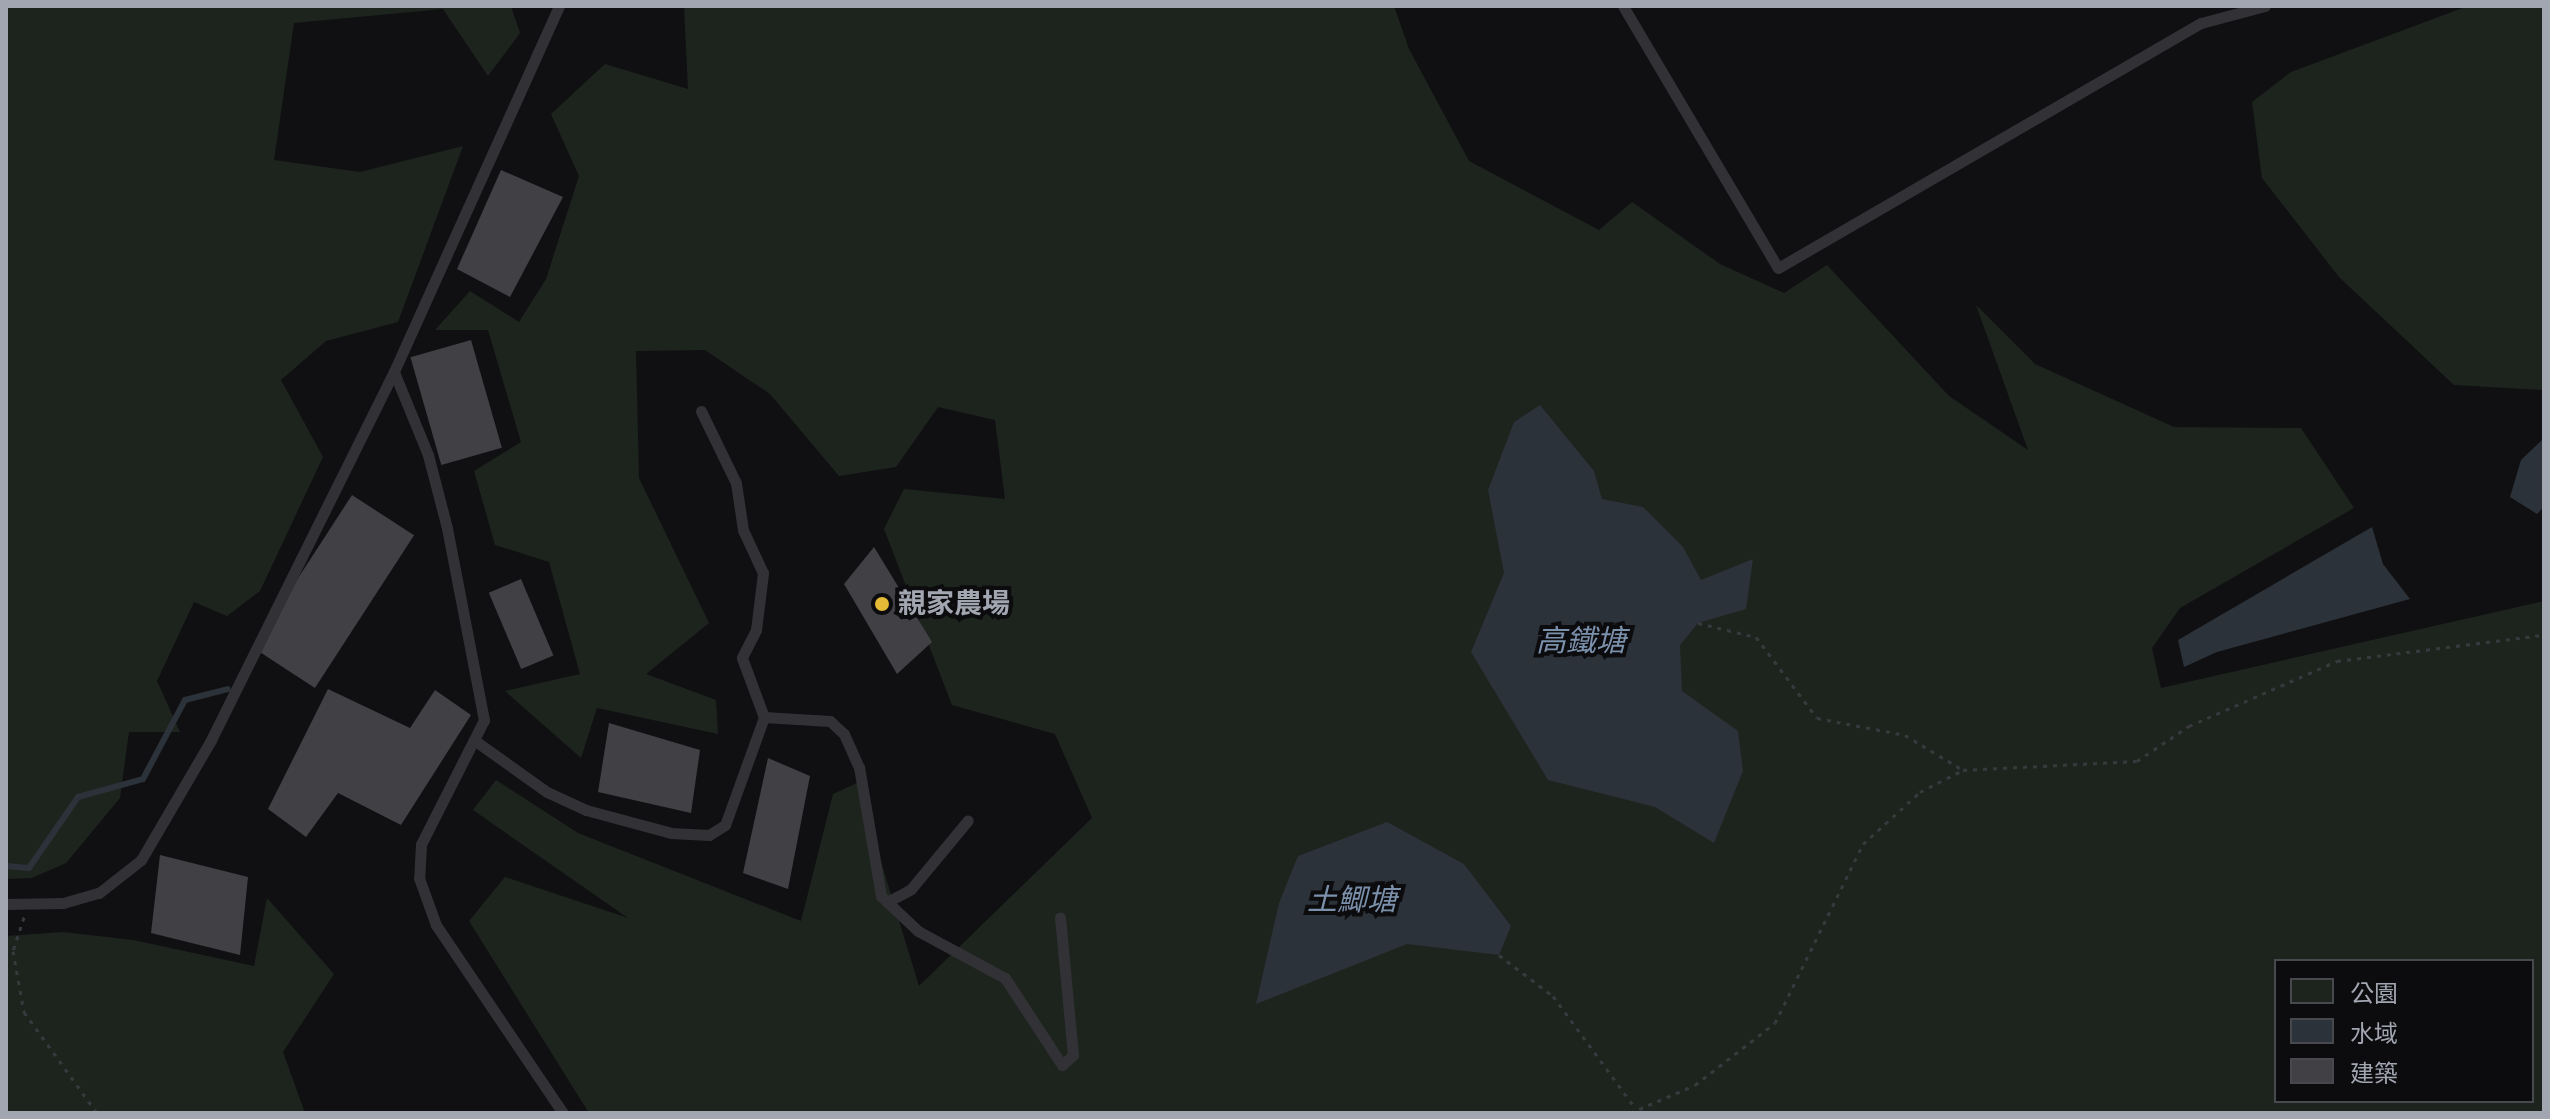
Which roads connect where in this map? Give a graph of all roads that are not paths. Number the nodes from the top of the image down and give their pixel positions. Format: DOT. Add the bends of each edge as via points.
graph roads {
  1 [pos="559,6"];
  2 [pos="1623,6"];
  3 [pos="2265,6"];
  4 [pos="394,372"];
  5 [pos="701,411"];
  6 [pos="764,717"];
  7 [pos="474,740"];
  8 [pos="968,820"];
  9 [pos="887,902"];
  10 [pos="6,904"];
  11 [pos="1060,918"];
  12 [pos="563,1113"];
  1 -- 4 [label="lane"];
  2 -- 3 [label="lane" via="1778,268 2201,23"];
  4 -- 7 [label="lane" via="428,455 447,528 480,688 484,720"];
  4 -- 10 [label="lane" via="152,844 99,893 27,906"];
  5 -- 6 [label="lane" via="736,483 743,530 763,573 756,630 742,658"];
  6 -- 7 [label="lane" via="725,825 709,835 671,833 586,810 547,792"];
  6 -- 9 [label="lane" via="830,721 844,734 859,767 875,870"];
  7 -- 12 [label="lane" via="421,844 419,878 436,925"];
  8 -- 9 [label="lane" via="911,889"];
  9 -- 11 [label="lane" via="918,931 1005,978 1062,1065 1073,1055"];
}
